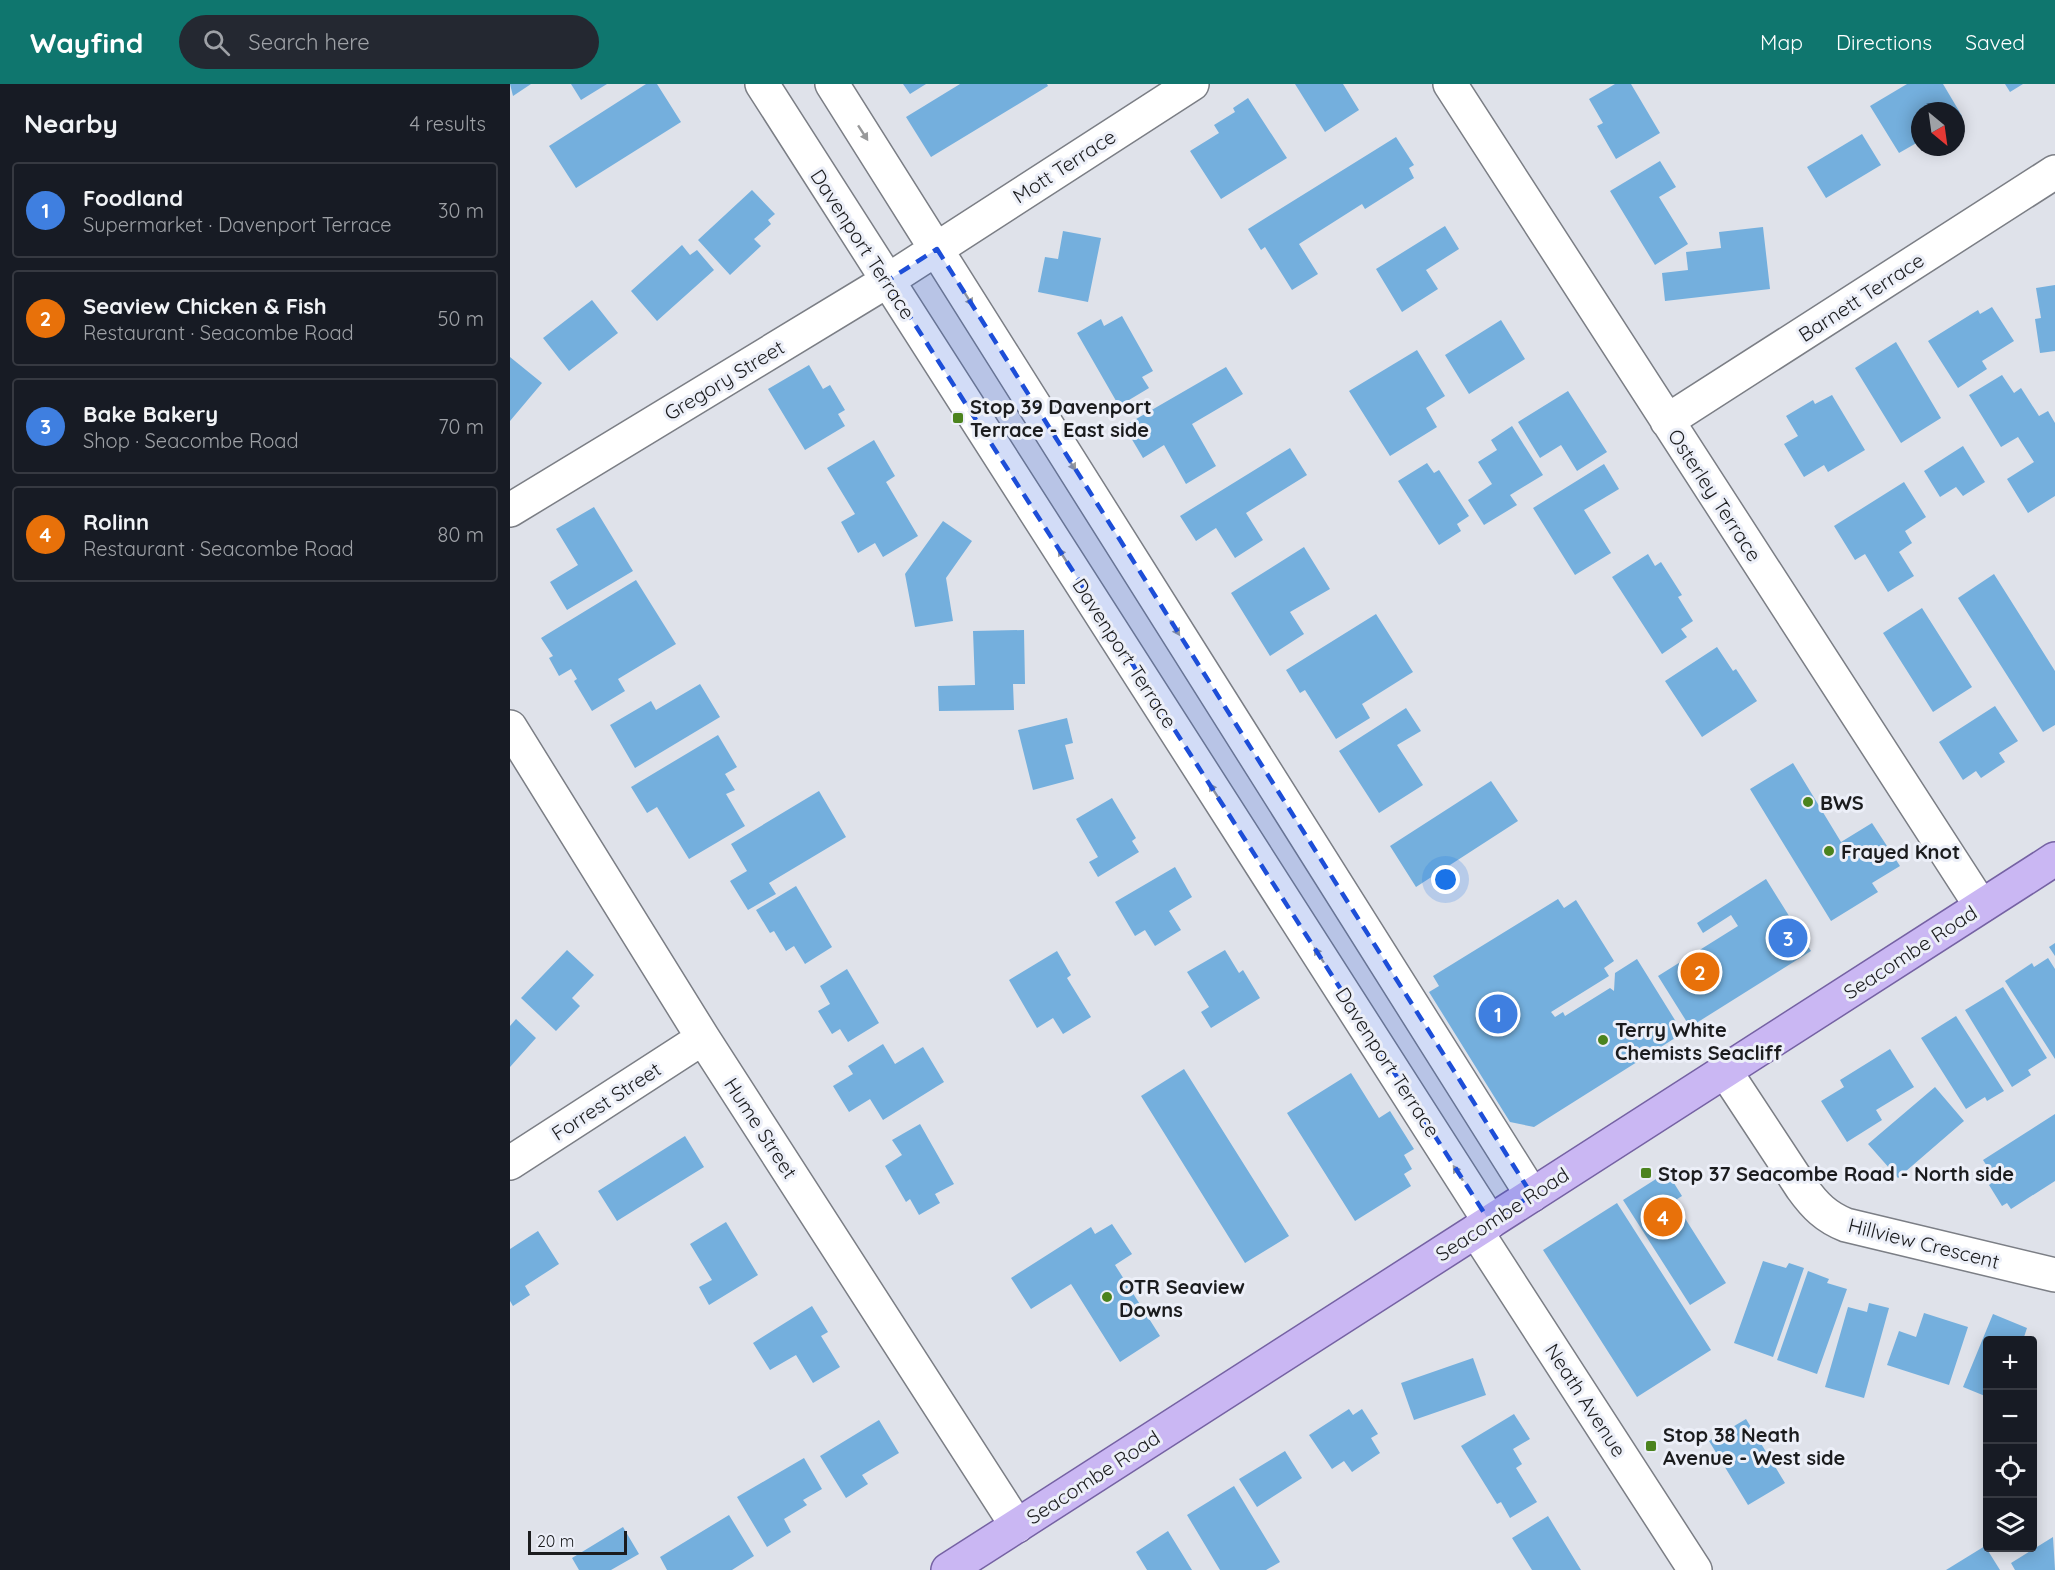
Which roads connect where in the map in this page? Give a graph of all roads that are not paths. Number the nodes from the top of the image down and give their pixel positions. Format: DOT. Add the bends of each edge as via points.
graph roads {
  1 [pos="762,84"];
  2 [pos="832,84"];
  3 [pos="1192,84"];
  4 [pos="1450,84"];
  5 [pos="2055,172"];
  6 [pos="937,249"];
  7 [pos="887,281"];
  8 [pos="1667,421"];
  9 [pos="510,510"];
  10 [pos="510,727"];
  11 [pos="2055,859"];
  12 [pos="1981,906"];
  13 [pos="703,1038"];
  14 [pos="1725,1071"];
  15 [pos="510,1163"];
  16 [pos="1532,1195"];
  17 [pos="1483,1226"];
  18 [pos="2055,1275"];
  19 [pos="1017,1526"];
  20 [pos="966,1565"];
  21 [pos="1695,1570"];
  1 -- 7 [label="street, Davenport Terrace"];
  2 -- 6 [label="street, one-way"];
  3 -- 6 [label="street, Mott Terrace"];
  4 -- 8 [label="street, Osterley Terrace"];
  5 -- 8 [label="street, Barnett Terrace"];
  6 -- 7 [label="street, Gregory Street"];
  6 -- 16 [label="street, one-way"];
  7 -- 9 [label="street, Gregory Street"];
  17 -- 7 [label="street, Davenport Terrace, one-way"];
  8 -- 12 [label="street, Osterley Terrace"];
  10 -- 13 [label="street, Hume Street"];
  11 -- 12 [label="main road, Seacombe Road"];
  12 -- 14 [label="main road, Seacombe Road"];
  13 -- 15 [label="street, Forrest Street"];
  13 -- 19 [label="street, Hume Street"];
  14 -- 16 [label="main road, Seacombe Road"];
  14 -- 18 [label="street, Hillview Crescent" via="1802,1188 1828,1218"];
  16 -- 17 [label="main road, Seacombe Road"];
  17 -- 19 [label="main road, Seacombe Road"];
  17 -- 21 [label="street, Neath Avenue"];
  19 -- 20 [label="main road, Seacombe Road"];
}
